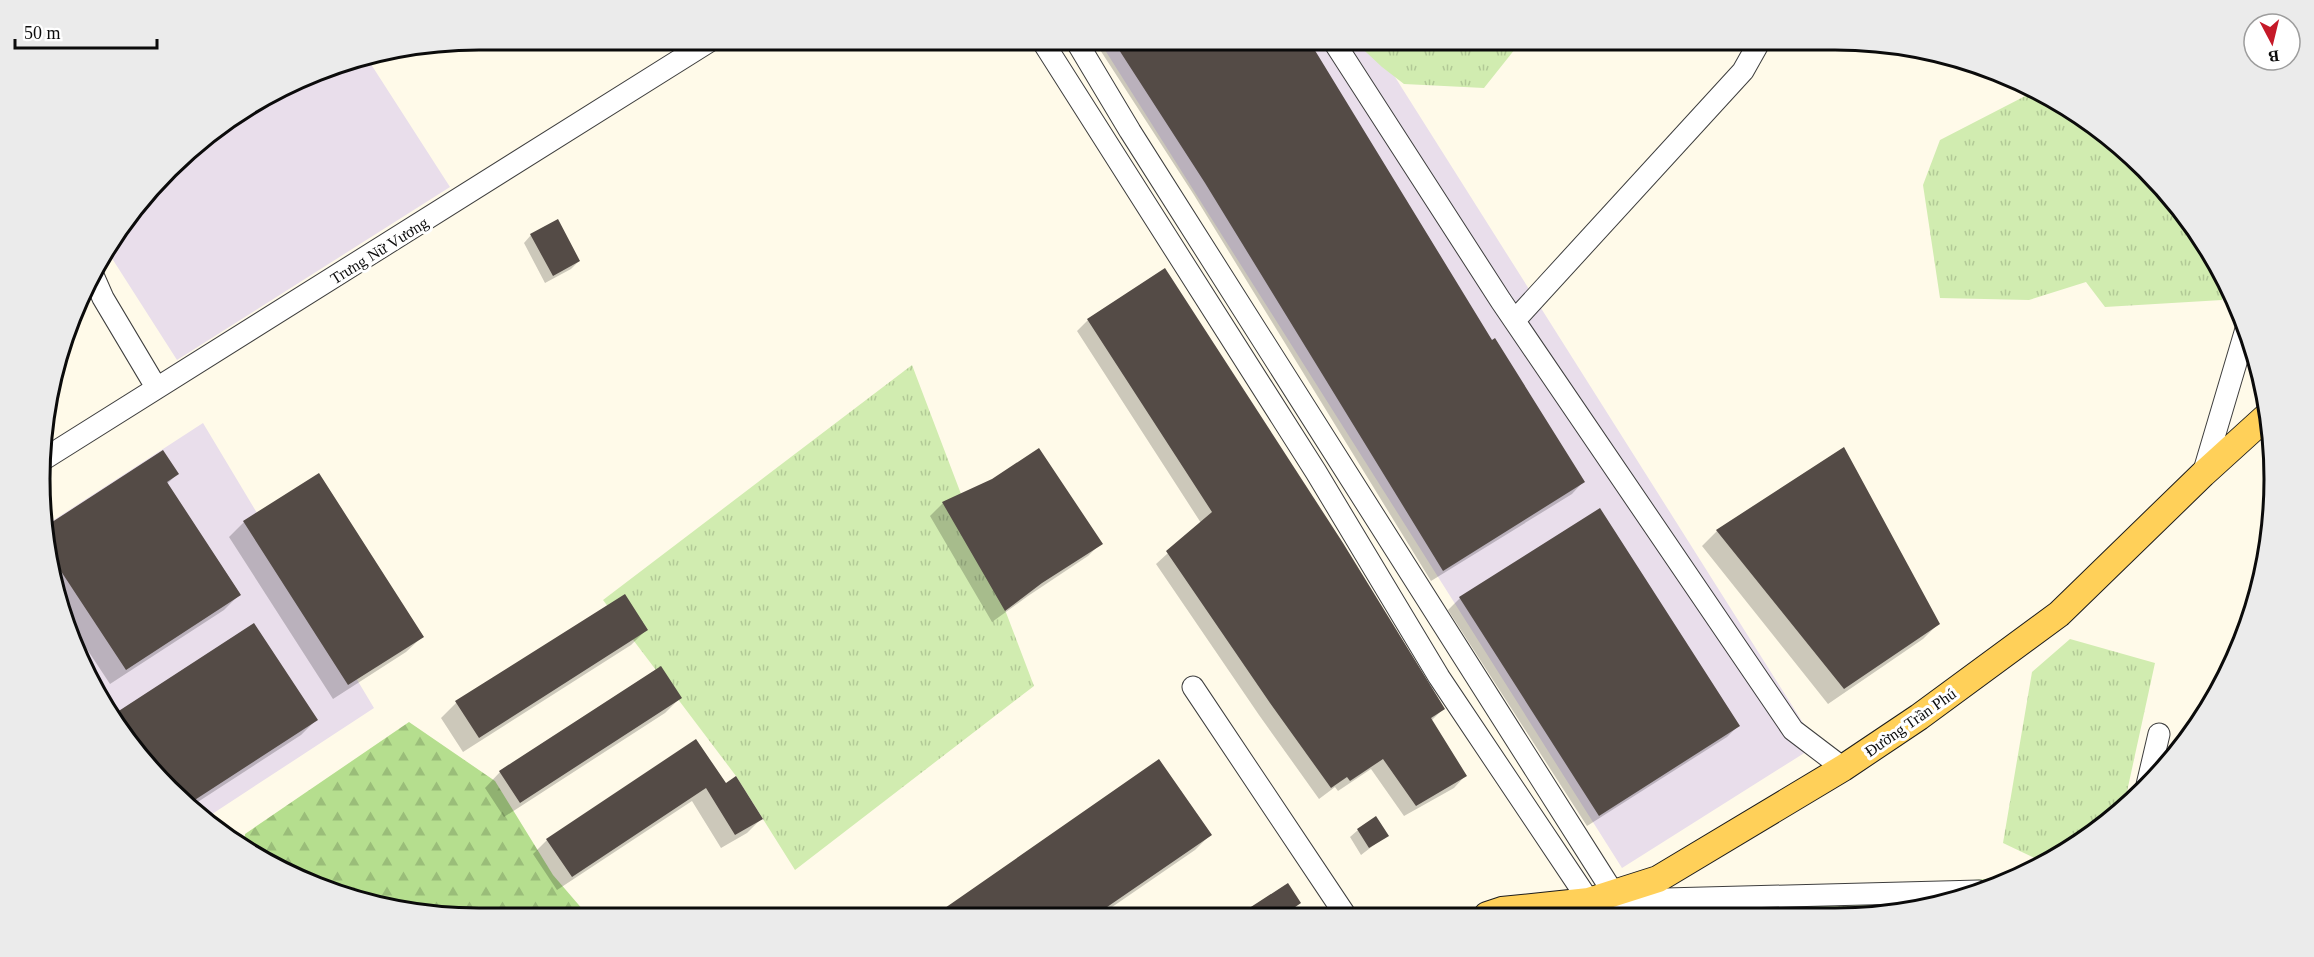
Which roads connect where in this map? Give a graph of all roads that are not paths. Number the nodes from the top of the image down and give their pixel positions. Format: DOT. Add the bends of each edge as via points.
graph roads {
  1 [pos="696,50"];
  2 [pos="1048,50"];
  3 [pos="1082,50"];
  4 [pos="1339,50"];
  5 [pos="1755,50"];
  6 [pos="97,283"];
  7 [pos="1515,320"];
  8 [pos="2242,341"];
  9 [pos="156,387"];
  10 [pos="2261,421"];
  11 [pos="50,455"];
  12 [pos="2202,474"];
  13 [pos="1193,687"];
  14 [pos="2159,734"];
  15 [pos="1843,768"];
  16 [pos="2150,770"];
  17 [pos="1951,892"];
  18 [pos="1614,894"];
  19 [pos="1589,901"];
  20 [pos="1341,908"];
  21 [pos="1521,908"];
  1 -- 9 [label="street, Trưng Nữ Vương" via="277,315"];
  2 -- 19 [label="street" via="1316,472 1439,677"];
  3 -- 18 [label="street"];
  4 -- 7 [label="street"];
  5 -- 7 [label="street" via="1743,71"];
  6 -- 9 [label="street"];
  7 -- 15 [label="street" via="1793,730"];
  8 -- 12 [label="street"];
  9 -- 11 [label="street, Trưng Nữ Vương"];
  10 -- 12 [label="main road, Đường Trần Phú"];
  12 -- 15 [label="main road, Đường Trần Phú" via="2059,614"];
  13 -- 20 [label="street"];
  14 -- 16 [label="street"];
  15 -- 18 [label="main road, Đường Trần Phú" via="1658,879"];
  17 -- 19 [label="street"];
  18 -- 19 [label="main road, Đường Trần Phú"];
  19 -- 21 [label="main road, Đường Trần Phú"];
}
